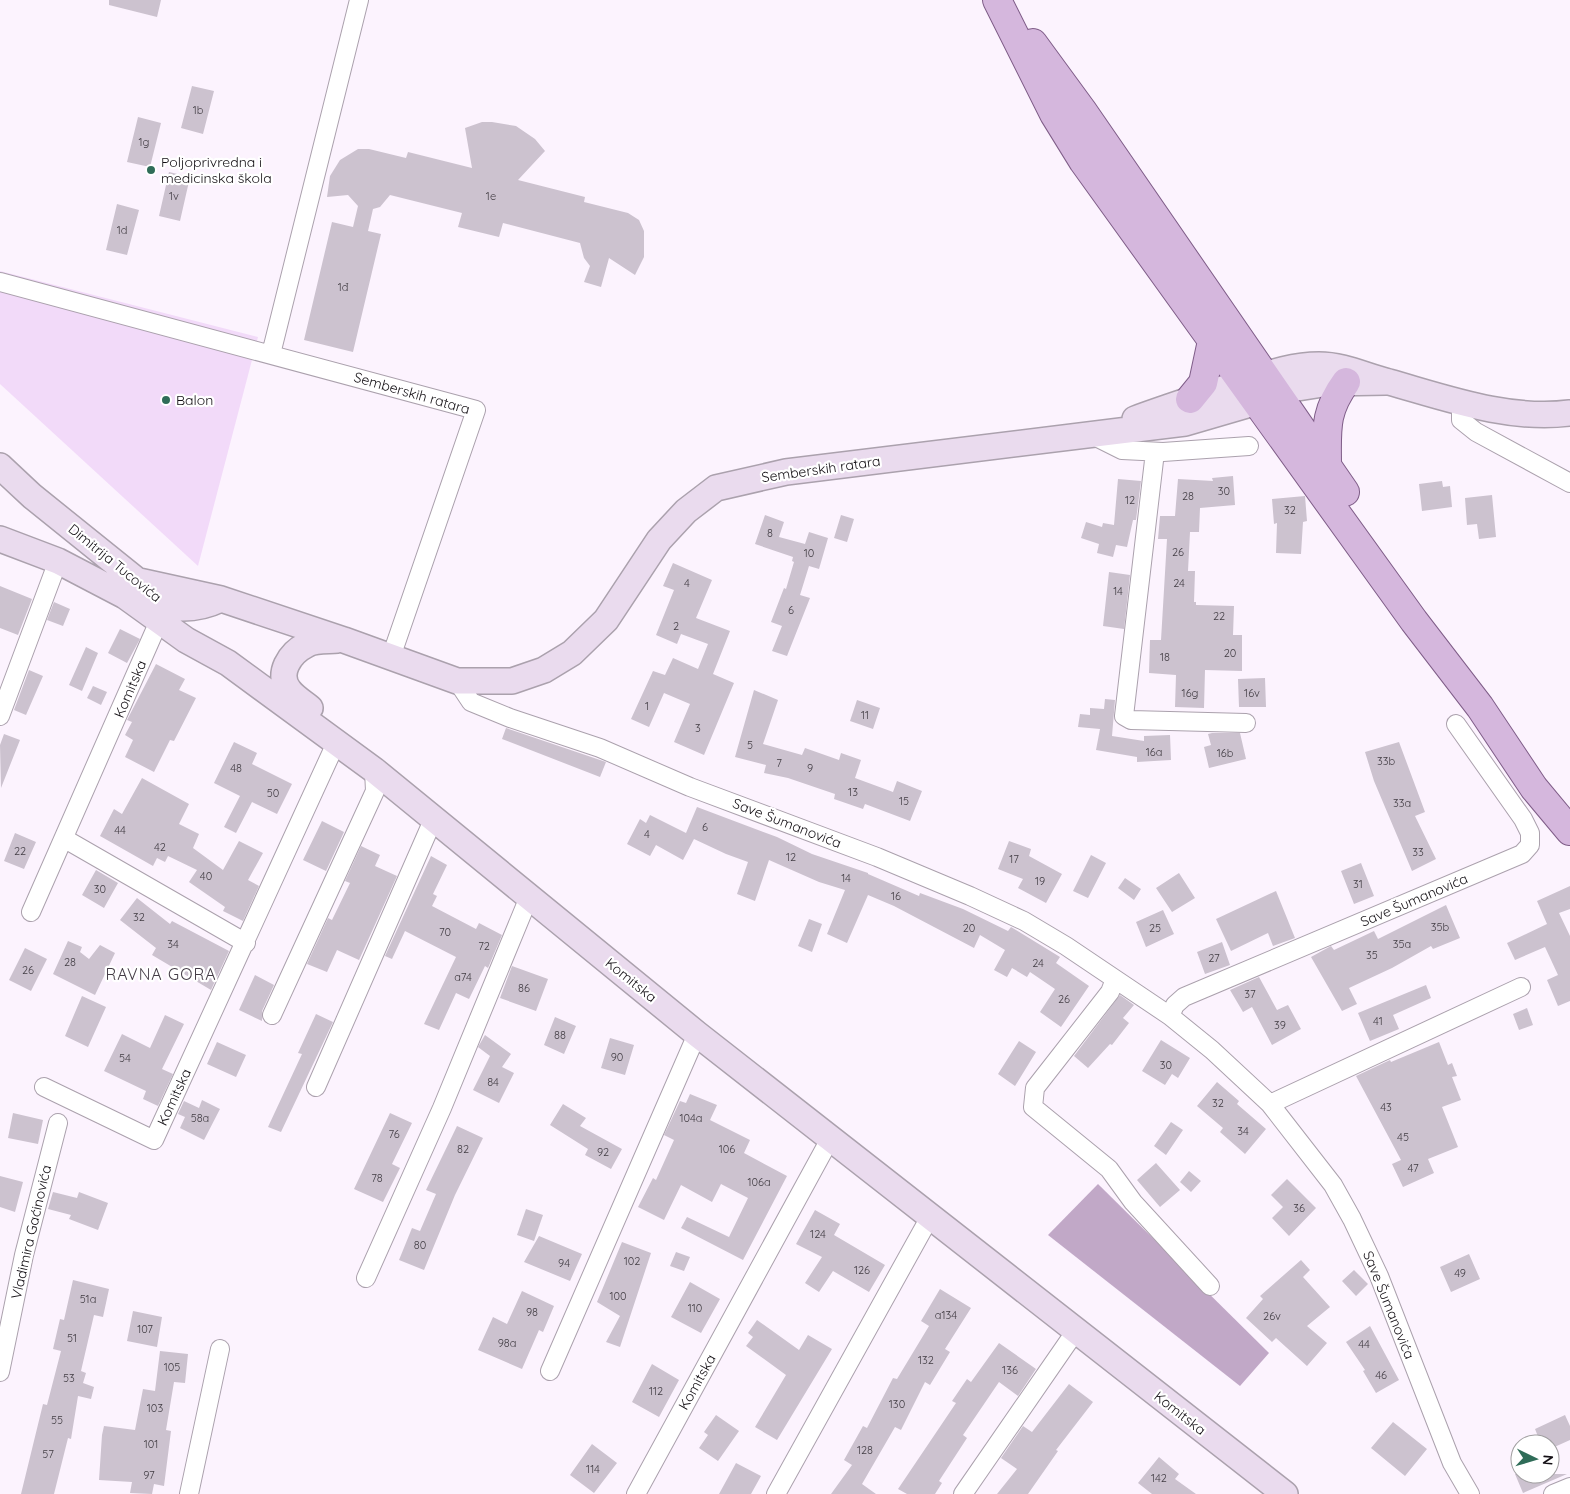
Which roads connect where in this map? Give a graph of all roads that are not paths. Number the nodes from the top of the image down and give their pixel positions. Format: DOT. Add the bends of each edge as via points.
graph roads {
  1 [pos="359,0"];
  2 [pos="996,0"];
  3 [pos="1001,0"];
  4 [pos="0,282"];
  5 [pos="1212,341"];
  6 [pos="271,354"];
  7 [pos="1346,382"];
  8 [pos="1386,382"];
  9 [pos="1260,388"];
  10 [pos="1190,399"];
  11 [pos="1461,401"];
  12 [pos="1570,413"];
  13 [pos="1092,435"];
  14 [pos="1249,446"];
  15 [pos="1155,452"];
  16 [pos="1327,465"];
  17 [pos="0,466"];
  18 [pos="1570,483"];
  19 [pos="0,539"];
  20 [pos="58,561"];
  21 [pos="132,588"];
  22 [pos="221,599"];
  23 [pos="164,614"];
  24 [pos="344,640"];
  25 [pos="391,657"];
  26 [pos="228,663"];
  27 [pos="457,682"];
  28 [pos="0,716"];
  29 [pos="1246,723"];
  30 [pos="1456,724"];
  31 [pos="336,743"];
  32 [pos="374,770"];
  33 [pos="433,820"];
  34 [pos="1565,824"];
  35 [pos="65,839"];
  36 [pos="529,897"];
  37 [pos="32,912"];
  38 [pos="246,943"];
  39 [pos="1114,979"];
  40 [pos="1521,987"];
  41 [pos="272,1015"];
  42 [pos="1170,1016"];
  43 [pos="696,1034"];
  44 [pos="44,1087"];
  45 [pos="316,1087"];
  46 [pos="1270,1104"];
  47 [pos="58,1123"];
  48 [pos="830,1139"];
  49 [pos="931,1215"];
  50 [pos="366,1278"];
  51 [pos="1210,1286"];
  52 [pos="1075,1332"];
  53 [pos="220,1349"];
  54 [pos="550,1371"];
  55 [pos="0,1372"];
  56 [pos="1570,1487"];
  57 [pos="189,1494"];
  58 [pos="636,1494"];
  59 [pos="776,1494"];
  60 [pos="963,1494"];
  61 [pos="1285,1494"];
  62 [pos="1470,1494"];
  63 [pos="1553,1494"];
  1 -- 6 [label="street"];
  2 -- 5 [label="main road" via="1054,114 1083,161"];
  3 -- 9 [label="main road" via="1082,110"];
  4 -- 6 [label="street, Semberskih ratara"];
  5 -- 9 [label="main road"];
  5 -- 10 [label="main road" via="1203,382"];
  6 -- 25 [label="street, Semberskih ratara" via="476,410"];
  7 -- 8 [label="main road"];
  7 -- 9 [label="main road"];
  7 -- 16 [label="main road" via="1334,398 1327,422"];
  8 -- 9 [label="main road" via="1355,370 1320,365 1294,367"];
  8 -- 11 [label="main road"];
  9 -- 10 [label="main road"];
  9 -- 13 [label="main road" via="1185,423"];
  9 -- 16 [label="main road"];
  9 -- 34 [label="main road" via="1414,622 1480,707 1534,788"];
  10 -- 13 [label="main road"];
  11 -- 12 [label="main road" via="1508,412"];
  11 -- 18 [label="street" via="1460,420"];
  13 -- 15 [label="street" via="1122,450"];
  13 -- 27 [label="main road, Semberskih ratara" via="786,472 716,488 686,511 659,540 606,620 572,654 544,670 512,681"];
  14 -- 15 [label="street"];
  15 -- 29 [label="street" via="1124,716 1131,720"];
  16 -- 34 [label="main road" via="1398,570 1521,738"];
  17 -- 21 [label="main road, Dimitrija Tucovića"];
  19 -- 20 [label="main road"];
  20 -- 21 [label="main road"];
  20 -- 28 [label="street"];
  21 -- 22 [label="main road, Semberskih ratara"];
  21 -- 23 [label="main road, Dimitrija Tucovića"];
  22 -- 23 [label="main road" via="205,607"];
  22 -- 24 [label="main road, Semberskih ratara"];
  23 -- 26 [label="main road, Dimitrija Tucovića" via="213,645"];
  23 -- 35 [label="street, Komitska"];
  24 -- 25 [label="main road, Semberskih ratara"];
  24 -- 32 [label="main road" via="307,644 285,665 285,683 289,691 355,747"];
  25 -- 27 [label="main road, Semberskih ratara"];
  26 -- 31 [label="main road, Komitska"];
  27 -- 39 [label="street, Save Šumanovića" via="471,702 600,748 970,896 1041,931"];
  30 -- 42 [label="street, Save Šumanovića" via="1523,819 1530,833 1530,845 1522,854 1184,997 1175,1004"];
  31 -- 32 [label="main road, Komitska"];
  31 -- 38 [label="street, Komitska"];
  32 -- 33 [label="main road, Komitska"];
  32 -- 41 [label="street" via="375,790"];
  33 -- 36 [label="main road, Komitska"];
  33 -- 45 [label="street"];
  35 -- 37 [label="street, Komitska"];
  35 -- 38 [label="street"];
  36 -- 43 [label="main road, Komitska"];
  36 -- 50 [label="street" via="442,1108"];
  38 -- 44 [label="street, Komitska" via="154,1140"];
  39 -- 42 [label="street, Save Šumanovića"];
  39 -- 51 [label="street" via="1110,992 1035,1088 1033,1107 1108,1169 1133,1202"];
  40 -- 46 [label="street"];
  42 -- 46 [label="street, Save Šumanovića"];
  43 -- 48 [label="main road, Komitska"];
  43 -- 54 [label="street"];
  46 -- 62 [label="street, Save Šumanovića" via="1333,1185 1352,1219 1398,1324 1452,1463"];
  47 -- 55 [label="street, Vladimira Gaćinovića" via="26,1246"];
  48 -- 49 [label="main road, Komitska"];
  48 -- 58 [label="street, Komitska"];
  49 -- 52 [label="main road, Komitska"];
  49 -- 59 [label="street"];
  52 -- 60 [label="street"];
  52 -- 61 [label="main road, Komitska"];
  53 -- 57 [label="street"];
  56 -- 63 [label="street"];
}
